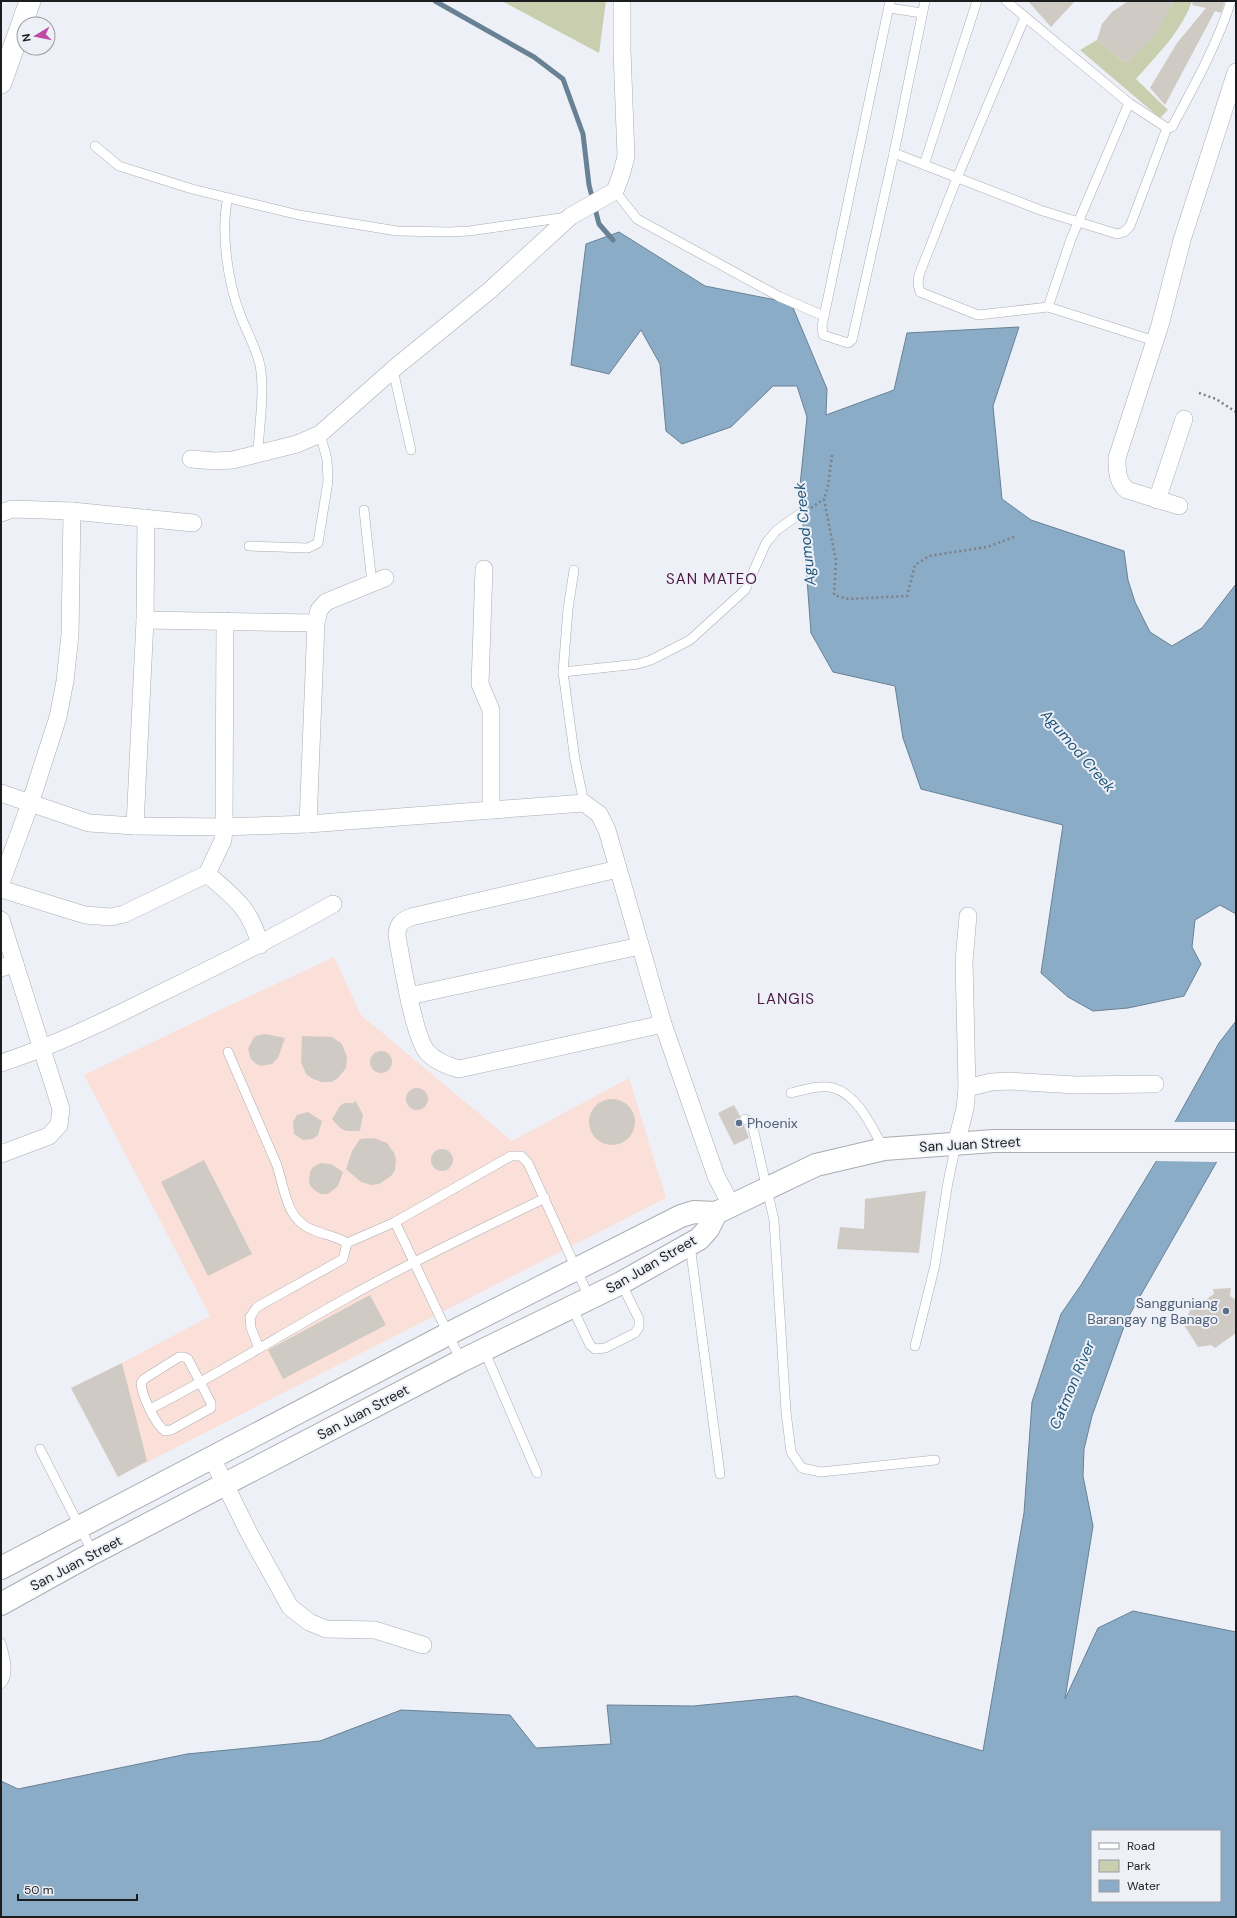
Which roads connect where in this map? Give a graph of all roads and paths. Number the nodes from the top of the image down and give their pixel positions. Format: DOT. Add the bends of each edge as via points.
graph roads {
  1 [pos="30,1"];
  2 [pos="622,1"];
  3 [pos="925,1"];
  4 [pos="977,1"];
  5 [pos="1006,1"];
  6 [pos="1231,1"];
  7 [pos="889,5"];
  8 [pos="922,13"];
  9 [pos="1025,17"];
  10 [pos="1236,72"];
  11 [pos="1,83"];
  12 [pos="1128,103"];
  13 [pos="1166,128"];
  14 [pos="95,146"];
  15 [pos="894,153"];
  16 [pos="924,165"];
  17 [pos="957,178"];
  18 [pos="612,192"];
  19 [pos="228,198"];
  20 [pos="574,215"];
  21 [pos="1078,222"];
  22 [pos="1048,307"];
  23 [pos="824,316"];
  24 [pos="1155,341"];
  25 [pos="393,370"];
  26 [pos="1199,393"];
  27 [pos="1236,412"];
  28 [pos="1184,419"];
  29 [pos="320,434"];
  30 [pos="411,450"];
  31 [pos="258,453"];
  32 [pos="832,455"];
  33 [pos="190,459"];
  34 [pos="824,500"];
  35 [pos="1158,500"];
  36 [pos="813,506"];
  37 [pos="1179,506"];
  38 [pos="364,510"];
  39 [pos="72,511"];
  40 [pos="1,513"];
  41 [pos="800,513"];
  42 [pos="146,518"];
  43 [pos="194,523"];
  44 [pos="1014,537"];
  45 [pos="249,546"];
  46 [pos="484,569"];
  47 [pos="574,570"];
  48 [pos="378,581"];
  49 [pos="144,620"];
  50 [pos="225,621"];
  51 [pos="316,623"];
  52 [pos="563,672"];
  53 [pos="1,793"];
  54 [pos="584,803"];
  55 [pos="30,804"];
  56 [pos="491,810"];
  57 [pos="308,824"];
  58 [pos="134,826"];
  59 [pos="224,827"];
  60 [pos="618,869"];
  61 [pos="207,874"];
  62 [pos="1,883"];
  63 [pos="1,889"];
  64 [pos="333,904"];
  65 [pos="968,916"];
  66 [pos="1,920"];
  67 [pos="260,946"];
  68 [pos="640,946"];
  69 [pos="8,966"];
  70 [pos="410,996"];
  71 [pos="663,1024"];
  72 [pos="42,1049"];
  73 [pos="228,1052"];
  74 [pos="1,1063"];
  75 [pos="1156,1084"];
  76 [pos="967,1088"];
  77 [pos="791,1093"];
  78 [pos="745,1119"];
  79 [pos="1236,1141"];
  80 [pos="956,1144"];
  81 [pos="884,1148"];
  82 [pos="1,1154"];
  83 [pos="767,1187"];
  84 [pos="545,1198"];
  85 [pos="724,1209"];
  86 [pos="395,1222"];
  87 [pos="347,1244"];
  88 [pos="690,1244"];
  89 [pos="415,1263"];
  90 [pos="576,1268"];
  91 [pos="621,1283"];
  92 [pos="581,1303"];
  93 [pos="448,1334"];
  94 [pos="916,1346"];
  95 [pos="259,1348"];
  96 [pos="484,1350"];
  97 [pos="461,1361"];
  98 [pos="200,1384"];
  99 [pos="150,1409"];
  100 [pos="40,1449"];
  101 [pos="211,1456"];
  102 [pos="935,1460"];
  103 [pos="538,1473"];
  104 [pos="720,1474"];
  105 [pos="226,1485"];
  106 [pos="80,1526"];
  107 [pos="93,1553"];
  108 [pos="1,1568"];
  109 [pos="1,1604"];
  110 [pos="1,1643"];
  111 [pos="423,1645"];
  112 [pos="1,1684"];
  1 -- 11 [label="street"];
  2 -- 18 [label="street" via="626,157 622,175"];
  3 -- 8 [label="lane"];
  4 -- 16 [label="lane"];
  5 -- 9 [label="lane"];
  6 -- 13 [label="lane" via="1225,21 1200,75 1172,127"];
  7 -- 8 [label="lane"];
  7 -- 23 [label="lane"];
  8 -- 15 [label="lane"];
  9 -- 12 [label="lane"];
  9 -- 17 [label="lane"];
  10 -- 24 [label="street" via="1182,240"];
  12 -- 13 [label="lane"];
  12 -- 21 [label="lane"];
  13 -- 21 [label="lane" via="1130,226 1124,232 1113,233"];
  14 -- 19 [label="lane" via="119,166"];
  15 -- 16 [label="lane"];
  15 -- 23 [label="lane" via="852,340 848,343 823,335"];
  16 -- 17 [label="lane"];
  17 -- 21 [label="lane"];
  17 -- 22 [label="lane" via="919,275 920,292 978,314"];
  18 -- 20 [label="street"];
  18 -- 23 [label="lane" via="637,219 780,297"];
  19 -- 20 [label="lane" via="299,215 397,231 469,231"];
  19 -- 31 [label="lane" via="224,234 231,278 239,312 258,357 262,380"];
  20 -- 25 [label="street" via="489,291"];
  21 -- 22 [label="lane"];
  22 -- 24 [label="lane"];
  24 -- 35 [label="street" via="1117,458 1117,470 1122,486 1127,490"];
  25 -- 29 [label="street"];
  25 -- 30 [label="lane"];
  26 -- 27 [label="path" via="1216,399"];
  28 -- 35 [label="street"];
  29 -- 31 [label="street" via="297,444"];
  29 -- 45 [label="lane" via="328,481 318,543 308,548"];
  31 -- 33 [label="street" via="233,460"];
  32 -- 34 [label="path"];
  34 -- 36 [label="path"];
  34 -- 44 [label="path" via="836,561 834,595 848,599 907,596 915,565 929,556 987,547"];
  35 -- 37 [label="street"];
  38 -- 48 [label="lane"];
  39 -- 40 [label="street" via="12,510"];
  39 -- 42 [label="street"];
  39 -- 55 [label="street" via="70,635 65,681 58,717"];
  41 -- 52 [label="lane" via="777,530 766,544 745,590 690,640 638,664"];
  42 -- 43 [label="street"];
  42 -- 49 [label="street"];
  46 -- 56 [label="street" via="480,684 491,710"];
  47 -- 52 [label="lane"];
  48 -- 51 [label="street" via="326,602 319,610"];
  49 -- 50 [label="street"];
  49 -- 58 [label="street"];
  50 -- 51 [label="street"];
  50 -- 59 [label="street"];
  51 -- 57 [label="street"];
  52 -- 54 [label="lane" via="574,760"];
  53 -- 55 [label="street"];
  54 -- 56 [label="street"];
  54 -- 60 [label="street" via="593,808 603,820"];
  55 -- 58 [label="street" via="89,823"];
  55 -- 62 [label="street"];
  56 -- 57 [label="street"];
  57 -- 59 [label="street"];
  58 -- 59 [label="street"];
  59 -- 61 [label="street" via="223,840"];
  60 -- 68 [label="street"];
  60 -- 70 [label="street" via="405,919 397,928 397,936"];
  61 -- 63 [label="street" via="124,914 111,917 85,915"];
  61 -- 67 [label="street" via="245,909 255,926"];
  64 -- 67 [label="street"];
  65 -- 76 [label="street" via="964,961"];
  66 -- 69 [label="street"];
  67 -- 72 [label="street"];
  68 -- 70 [label="street"];
  68 -- 71 [label="street"];
  69 -- 72 [label="street"];
  70 -- 71 [label="street" via="420,1040 427,1052 450,1067 459,1069"];
  71 -- 85 [label="street" via="716,1176"];
  72 -- 74 [label="street"];
  72 -- 82 [label="street" via="61,1109 59,1125 49,1136"];
  73 -- 87 [label="lane" via="276,1163 283,1193 295,1218 314,1231 329,1234"];
  75 -- 76 [label="street" via="1076,1085 1009,1080"];
  76 -- 80 [label="street" via="965,1109"];
  77 -- 81 [label="lane" via="815,1088 834,1088 840,1091 856,1104"];
  78 -- 83 [label="lane" via="750,1121 753,1128"];
  79 -- 80 [label="main road, San Juan Street" via="994,1141"];
  80 -- 81 [label="main road, San Juan Street"];
  80 -- 94 [label="lane" via="936,1265"];
  81 -- 83 [label="main road, San Juan Street" via="816,1165"];
  83 -- 85 [label="main road, San Juan Street"];
  83 -- 102 [label="lane" via="774,1220 786,1412 791,1452 802,1468 821,1472"];
  84 -- 86 [label="lane" via="528,1163 521,1156 512,1156"];
  84 -- 89 [label="lane"];
  84 -- 90 [label="lane"];
  85 -- 88 [label="main road, San Juan Street" via="708,1229"];
  85 -- 90 [label="main road, San Juan Street" via="681,1216"];
  86 -- 87 [label="lane"];
  86 -- 89 [label="lane"];
  87 -- 95 [label="lane" via="343,1259 257,1307 250,1316 251,1328"];
  88 -- 91 [label="main road, San Juan Street"];
  88 -- 104 [label="lane"];
  89 -- 93 [label="lane"];
  89 -- 95 [label="lane" via="346,1298"];
  90 -- 92 [label="lane"];
  90 -- 93 [label="main road, San Juan Street"];
  91 -- 92 [label="main road, San Juan Street"];
  91 -- 92 [label="lane" via="639,1319 639,1327 635,1333 605,1348 595,1348 590,1345"];
  92 -- 96 [label="main road, San Juan Street"];
  93 -- 97 [label="lane"];
  93 -- 101 [label="main road, San Juan Street"];
  95 -- 98 [label="lane"];
  96 -- 97 [label="main road, San Juan Street"];
  96 -- 103 [label="lane"];
  97 -- 105 [label="main road, San Juan Street"];
  98 -- 99 [label="lane"];
  98 -- 99 [label="lane" via="211,1408 171,1430 165,1431 160,1427"];
  98 -- 99 [label="lane" via="188,1359 179,1357 141,1383"];
  100 -- 106 [label="lane"];
  101 -- 105 [label="street"];
  101 -- 106 [label="main road, San Juan Street"];
  105 -- 107 [label="main road, San Juan Street"];
  105 -- 111 [label="street" via="290,1607 309,1622 326,1629 375,1630"];
  106 -- 107 [label="lane"];
  106 -- 108 [label="main road, San Juan Street"];
  107 -- 109 [label="main road, San Juan Street"];
  110 -- 112 [label="lane" via="6,1667 6,1677"];
}
